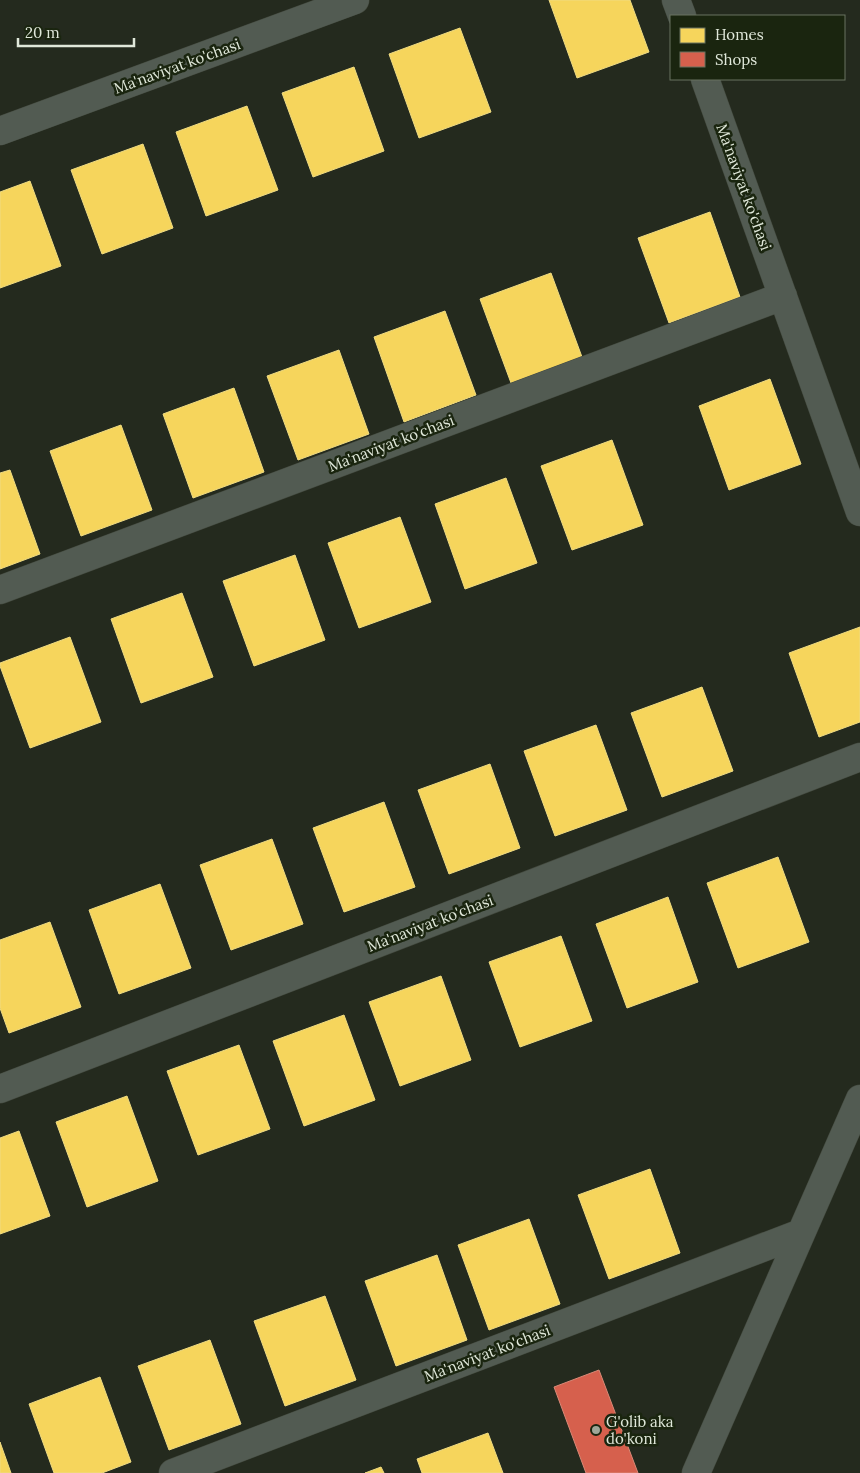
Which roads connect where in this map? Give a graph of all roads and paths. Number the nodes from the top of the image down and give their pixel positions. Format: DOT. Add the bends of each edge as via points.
graph roads {
  1 [pos="354,0"];
  2 [pos="676,0"];
  3 [pos="682,15"];
  4 [pos="705,80"];
  5 [pos="0,131"];
  6 [pos="783,296"];
  7 [pos="860,512"];
  8 [pos="0,590"];
  9 [pos="860,757"];
  10 [pos="0,1089"];
  11 [pos="860,1099"];
  12 [pos="801,1234"];
  13 [pos="173,1473"];
  14 [pos="696,1473"];
  1 -- 5 [label="street, Ma'naviyat ko'chasi"];
  2 -- 3 [label="street"];
  4 -- 6 [label="street, Ma'naviyat ko'chasi"];
  6 -- 7 [label="street, Ma'naviyat ko'chasi"];
  6 -- 8 [label="street, Ma'naviyat ko'chasi"];
  9 -- 10 [label="street, Ma'naviyat ko'chasi"];
  11 -- 12 [label="street"];
  12 -- 13 [label="street, Ma'naviyat ko'chasi"];
  12 -- 14 [label="street"];
}
